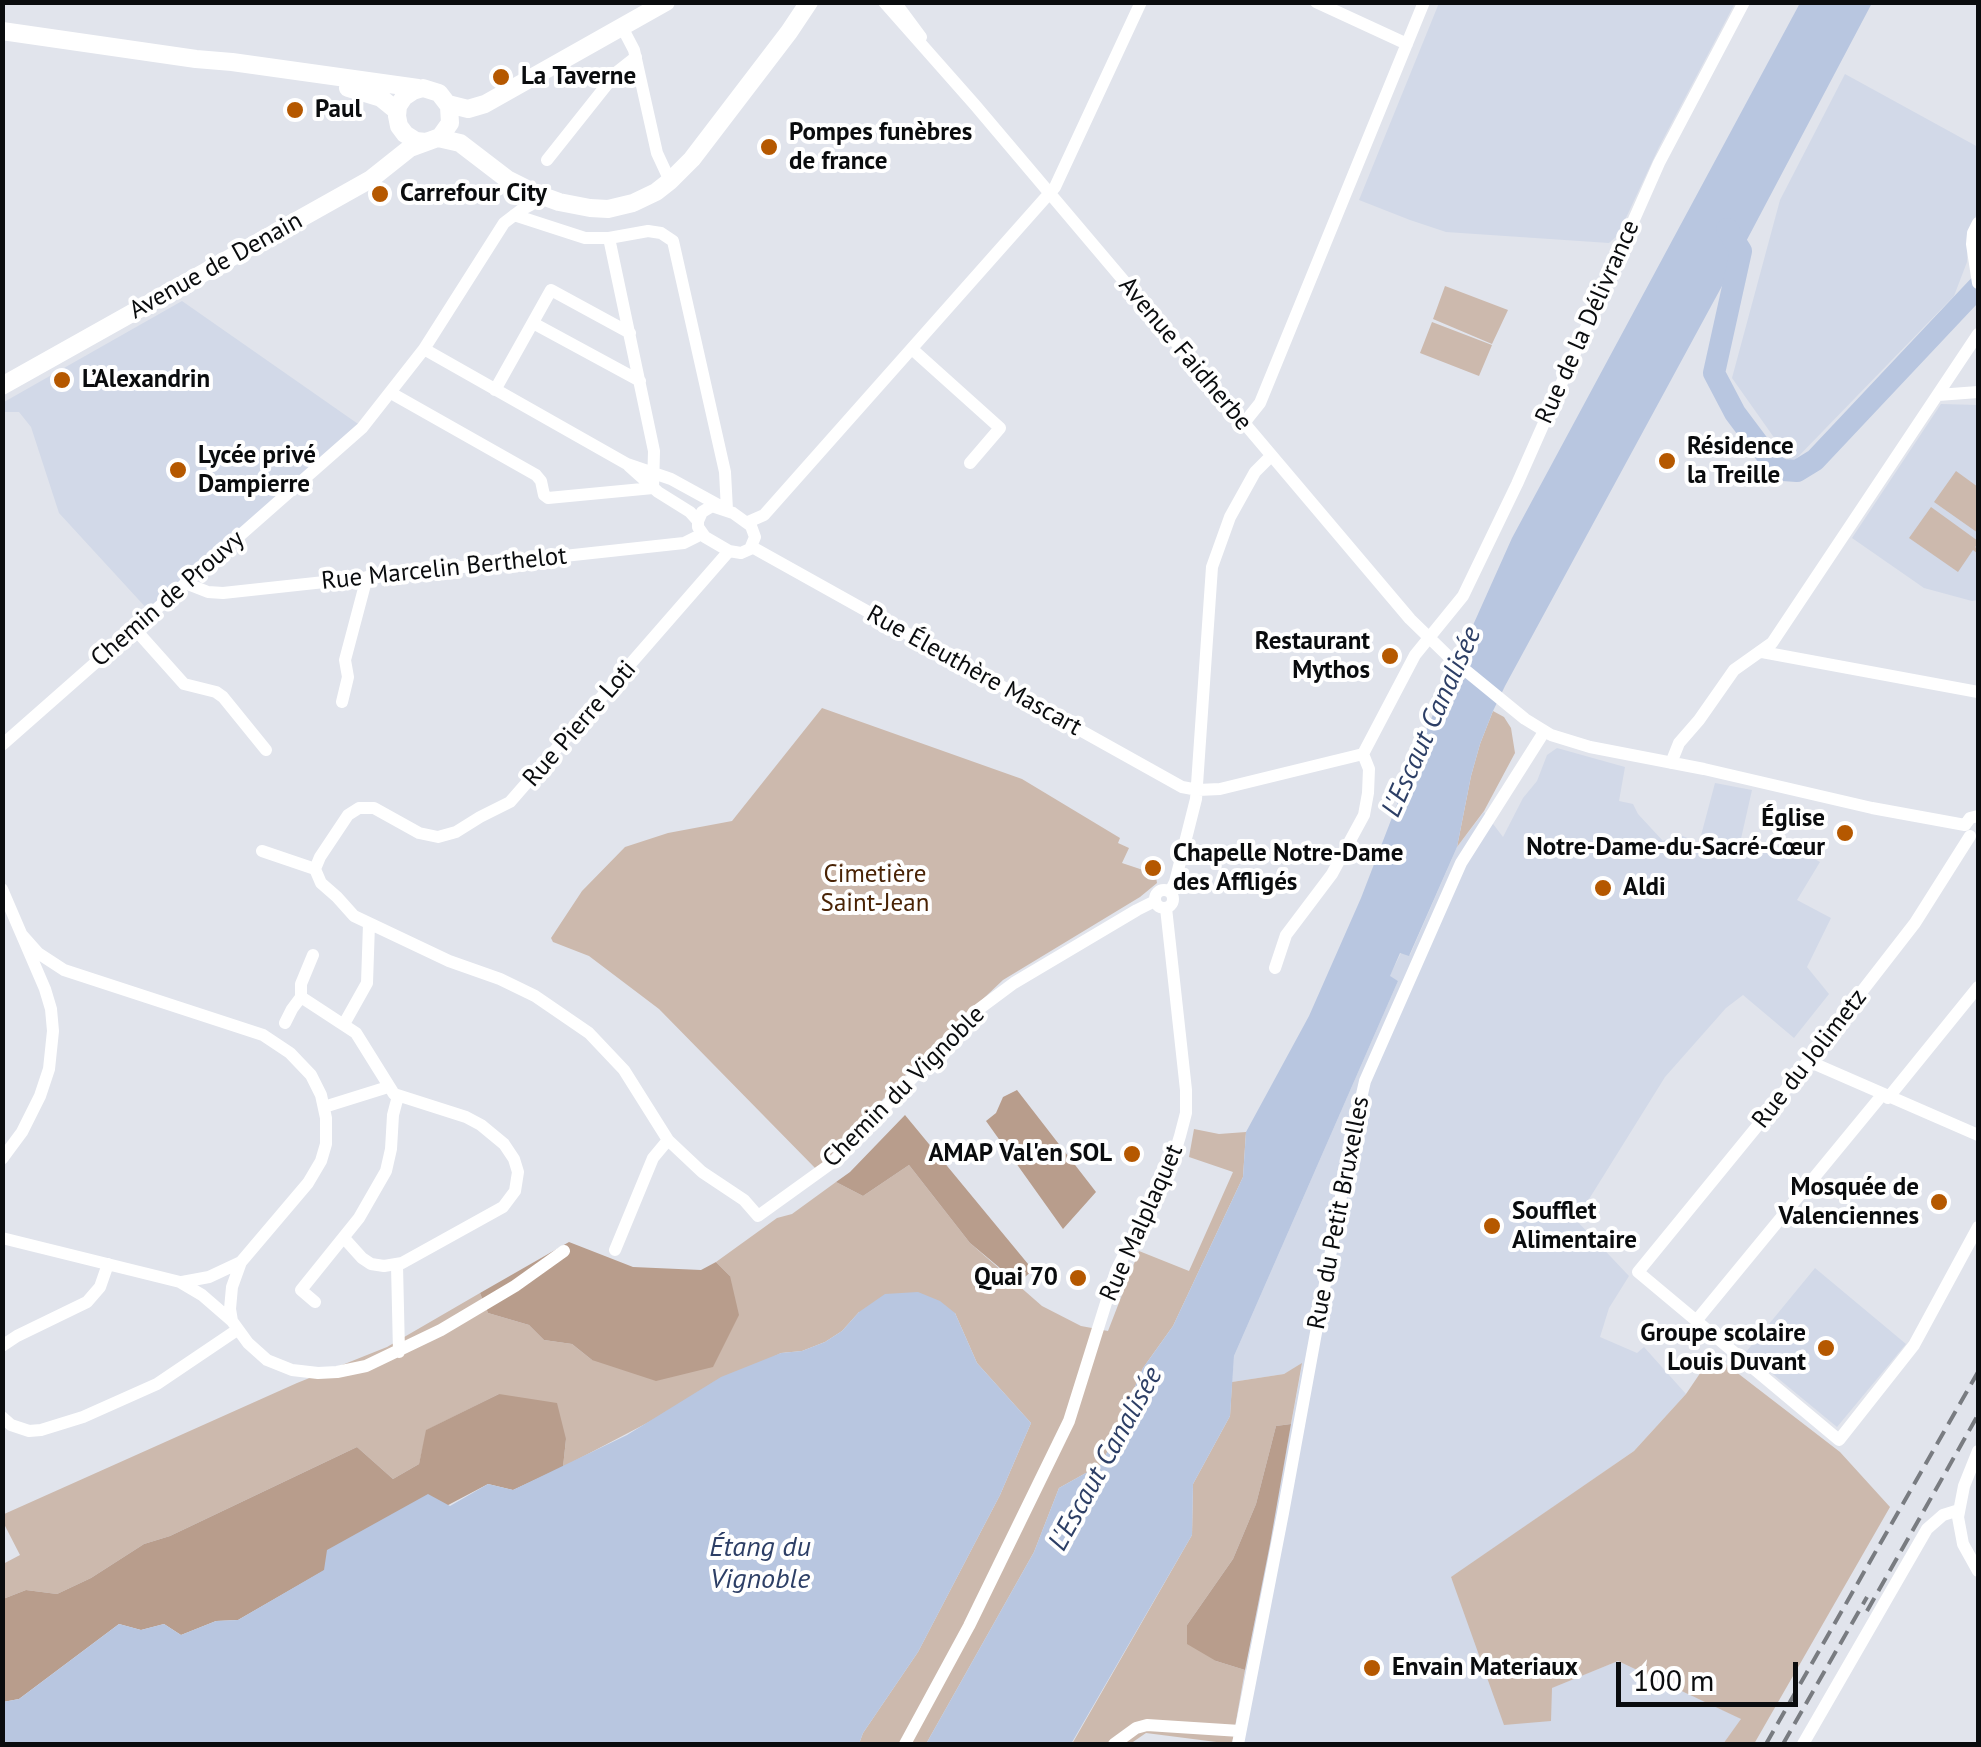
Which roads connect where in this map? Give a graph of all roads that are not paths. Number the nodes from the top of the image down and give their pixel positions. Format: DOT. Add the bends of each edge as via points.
graph roads {
  1 [pos="666,2"];
  2 [pos="808,2"];
  3 [pos="818,2"];
  4 [pos="884,2"];
  5 [pos="895,2"];
  6 [pos="1141,2"];
  7 [pos="1316,2"];
  8 [pos="1424,2"];
  9 [pos="1744,2"];
  10 [pos="622,27"];
  11 [pos="2,31"];
  12 [pos="789,32"];
  13 [pos="1407,44"];
  14 [pos="926,48"];
  15 [pos="636,58"];
  16 [pos="196,59"];
  17 [pos="423,88"];
  18 [pos="448,104"];
  19 [pos="398,119"];
  20 [pos="432,140"];
  21 [pos="546,160"];
  22 [pos="670,181"];
  23 [pos="1050,194"];
  24 [pos="546,198"];
  25 [pos="514,215"];
  26 [pos="1978,223"];
  27 [pos="609,238"];
  28 [pos="1978,284"];
  29 [pos="533,323"];
  30 [pos="630,333"];
  31 [pos="1978,334"];
  32 [pos="424,349"];
  33 [pos="912,349"];
  34 [pos="2,376"];
  35 [pos="640,381"];
  36 [pos="2,386"];
  37 [pos="495,390"];
  38 [pos="1978,392"];
  39 [pos="391,393"];
  40 [pos="1938,395"];
  41 [pos="1244,423"];
  42 [pos="1271,456"];
  43 [pos="970,463"];
  44 [pos="627,464"];
  45 [pos="654,472"];
  46 [pos="652,488"];
  47 [pos="724,508"];
  48 [pos="748,522"];
  49 [pos="700,528"];
  50 [pos="752,547"];
  51 [pos="729,551"];
  52 [pos="368,578"];
  53 [pos="185,583"];
  54 [pos="134,628"];
  55 [pos="1427,637"];
  56 [pos="1762,652"];
  57 [pos="1977,689"];
  58 [pos="342,702"];
  59 [pos="1544,732"];
  60 [pos="2,744"];
  61 [pos="266,750"];
  62 [pos="1363,754"];
  63 [pos="1671,763"];
  64 [pos="1198,790"];
  65 [pos="1978,814"];
  66 [pos="1971,833"];
  67 [pos="262,851"];
  68 [pos="315,869"];
  69 [pos="2,890"];
  70 [pos="1160,905"];
  71 [pos="369,924"];
  72 [pos="22,936"];
  73 [pos="313,956"];
  74 [pos="1275,968"];
  75 [pos="75,974"];
  76 [pos="1978,988"];
  77 [pos="301,997"];
  78 [pos="48,998"];
  79 [pos="286,1023"];
  80 [pos="344,1024"];
  81 [pos="1808,1061"];
  82 [pos="393,1091"];
  83 [pos="1885,1096"];
  84 [pos="324,1107"];
  85 [pos="1978,1136"];
  86 [pos="668,1140"];
  87 [pos="2,1160"];
  88 [pos="1978,1227"];
  89 [pos="2,1238"];
  90 [pos="344,1238"];
  91 [pos="614,1250"];
  92 [pos="564,1251"];
  93 [pos="241,1262"];
  94 [pos="108,1264"];
  95 [pos="397,1265"];
  96 [pos="180,1282"];
  97 [pos="315,1302"];
  98 [pos="1696,1321"];
  99 [pos="235,1326"];
  100 [pos="2,1346"];
  101 [pos="399,1352"];
  102 [pos="2,1417"];
  103 [pos="1978,1451"];
  104 [pos="1958,1510"];
  105 [pos="1976,1564"];
  106 [pos="1239,1738"];
  107 [pos="905,1744"];
  108 [pos="1114,1744"];
  109 [pos="1803,1744"];
  1 -- 10 [label="main road"];
  2 -- 12 [label="main road"];
  3 -- 12 [label="street"];
  4 -- 14 [label="street, Avenue Faidherbe"];
  5 -- 14 [label="street, Avenue Faidherbe"];
  6 -- 23 [label="street"];
  7 -- 13 [label="street"];
  8 -- 13 [label="street"];
  9 -- 55 [label="street, Rue de la Délivrance" via="1659,163 1463,596"];
  10 -- 15 [label="street"];
  10 -- 18 [label="main road" via="485,104"];
  11 -- 16 [label="main road"];
  12 -- 22 [label="main road"];
  13 -- 41 [label="street" via="1258,408"];
  14 -- 23 [label="street, Avenue Faidherbe"];
  15 -- 21 [label="street"];
  15 -- 22 [label="street"];
  16 -- 17 [label="main road"];
  16 -- 19 [label="main road" via="349,88 381,98"];
  17 -- 18 [label="main road"];
  17 -- 19 [label="main road" via="404,97"];
  18 -- 20 [label="main road" via="450,123"];
  19 -- 20 [label="main road" via="409,138"];
  19 -- 34 [label="main road, Avenue de Denain" via="394,144 368,171"];
  20 -- 24 [label="main road" via="460,143"];
  20 -- 36 [label="main road, Avenue de Denain"];
  22 -- 24 [label="main road" via="641,200 608,209"];
  23 -- 33 [label="street"];
  23 -- 41 [label="street, Avenue Faidherbe"];
  24 -- 25 [label="street, Chemin de Prouvy"];
  25 -- 27 [label="street" via="568,234"];
  25 -- 32 [label="street, Chemin de Prouvy"];
  26 -- 28 [label="street" via="1972,238"];
  27 -- 30 [label="street"];
  27 -- 47 [label="street" via="655,232 676,246 726,472"];
  29 -- 30 [label="street" via="551,290"];
  29 -- 35 [label="street"];
  29 -- 37 [label="street"];
  30 -- 35 [label="street"];
  31 -- 40 [label="street"];
  32 -- 37 [label="street"];
  32 -- 39 [label="street, Chemin de Prouvy"];
  33 -- 43 [label="street" via="1000,428"];
  33 -- 48 [label="street" via="764,515"];
  35 -- 45 [label="street"];
  37 -- 44 [label="street"];
  38 -- 40 [label="street"];
  39 -- 46 [label="street" via="536,475 548,498"];
  39 -- 53 [label="street, Chemin de Prouvy" via="354,436"];
  40 -- 56 [label="street"];
  41 -- 42 [label="street, Avenue Faidherbe"];
  42 -- 55 [label="street, Avenue Faidherbe"];
  42 -- 64 [label="street" via="1230,517 1212,568"];
  44 -- 45 [label="street"];
  44 -- 46 [label="street"];
  45 -- 46 [label="street"];
  45 -- 47 [label="street"];
  46 -- 49 [label="street" via="686,508"];
  47 -- 48 [label="street"];
  47 -- 49 [label="street" via="708,507"];
  48 -- 50 [label="street" via="755,534"];
  49 -- 51 [label="street"];
  49 -- 52 [label="street, Rue Marcelin Berthelot" via="684,543"];
  50 -- 51 [label="street"];
  50 -- 64 [label="street, Rue Éleuthère Mascart" via="1169,781"];
  51 -- 68 [label="street, Rue Pierre Loti" via="510,802 438,836 419,834 374,808 359,808"];
  52 -- 53 [label="street, Rue Marcelin Berthelot" via="223,592"];
  52 -- 58 [label="street" via="345,660"];
  53 -- 54 [label="street, Chemin de Prouvy"];
  54 -- 60 [label="street, Chemin de Prouvy"];
  54 -- 61 [label="street" via="184,684 223,697"];
  55 -- 59 [label="street, Avenue Faidherbe"];
  55 -- 62 [label="street, Rue de la Délivrance"];
  56 -- 57 [label="street"];
  56 -- 63 [label="street" via="1734,670"];
  59 -- 63 [label="street, Avenue Faidherbe"];
  59 -- 106 [label="street, Rue du Petit Bruxelles" via="1457,872 1364,1080"];
  62 -- 64 [label="street"];
  62 -- 74 [label="street" via="1369,785 1361,821 1286,935"];
  63 -- 66 [label="street, Avenue Faidherbe"];
  64 -- 70 [label="street, Chemin du Vignoble" via="1170,892 1158,891"];
  65 -- 66 [label="street" via="1970,818"];
  66 -- 81 [label="street, Rue du Jolimetz" via="1915,923"];
  67 -- 68 [label="street"];
  68 -- 71 [label="street" via="321,883"];
  69 -- 72 [label="street"];
  70 -- 86 [label="street, Chemin du Vignoble" via="1014,983 975,1012 839,1156 758,1216"];
  70 -- 107 [label="street, Rue Malplaquet" via="1186,1082 1175,1152 1116,1272 1071,1416"];
  71 -- 80 [label="street" via="367,983"];
  71 -- 86 [label="street" via="507,982 568,1017 618,1062"];
  72 -- 75 [label="street" via="44,959"];
  72 -- 78 [label="street"];
  73 -- 77 [label="street"];
  75 -- 78 [label="street" via="60,980"];
  75 -- 84 [label="street" via="263,1035 302,1063"];
  76 -- 83 [label="street"];
  77 -- 79 [label="street"];
  77 -- 80 [label="street"];
  78 -- 87 [label="street" via="53,1031 47,1078"];
  80 -- 82 [label="street" via="364,1042"];
  81 -- 83 [label="street"];
  81 -- 98 [label="street, Rue du Jolimetz" via="1638,1272"];
  82 -- 84 [label="street"];
  82 -- 90 [label="street" via="386,1171"];
  82 -- 95 [label="street" via="487,1129 510,1154 518,1179 503,1206"];
  83 -- 85 [label="street"];
  83 -- 98 [label="street"];
  84 -- 93 [label="street" via="318,1169"];
  86 -- 91 [label="street" via="656,1153"];
  88 -- 98 [label="street" via="1914,1345 1839,1440"];
  89 -- 94 [label="street"];
  90 -- 95 [label="street" via="366,1262"];
  90 -- 97 [label="street" via="301,1290"];
  92 -- 101 [label="street"];
  93 -- 96 [label="street"];
  93 -- 99 [label="street" via="230,1296"];
  94 -- 96 [label="street"];
  94 -- 100 [label="street" via="87,1302"];
  95 -- 101 [label="street"];
  96 -- 99 [label="street"];
  99 -- 101 [label="street" via="267,1360 310,1373 355,1369"];
  99 -- 102 [label="street" via="157,1384 83,1417 29,1431"];
  103 -- 104 [label="street"];
  104 -- 105 [label="street" via="1961,1537"];
  104 -- 109 [label="street" via="1927,1529"];
  106 -- 108 [label="street, Rue du Petit Bruxelles" via="1192,1727 1141,1726"];
}
